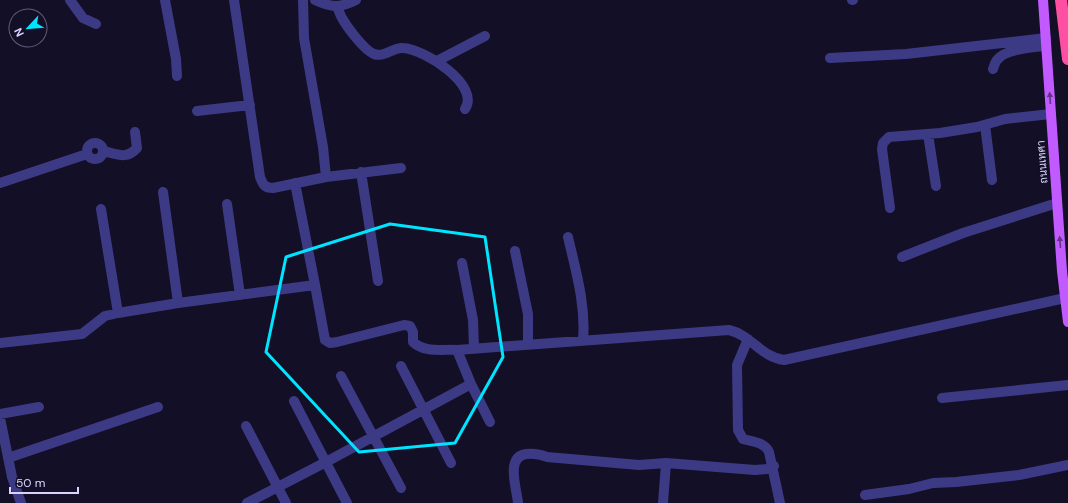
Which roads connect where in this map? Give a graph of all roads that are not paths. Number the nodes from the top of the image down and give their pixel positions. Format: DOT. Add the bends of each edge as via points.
graph roads {
  1 [pos="70,0"];
  2 [pos="165,0"];
  3 [pos="234,0"];
  4 [pos="303,0"];
  5 [pos="315,0"];
  6 [pos="356,0"];
  7 [pos="1043,0"];
  8 [pos="1062,0"];
  9 [pos="337,7"];
  10 [pos="96,24"];
  11 [pos="485,36"];
  12 [pos="1046,42"];
  13 [pos="830,58"];
  14 [pos="1068,60"];
  15 [pos="437,61"];
  16 [pos="993,69"];
  17 [pos="177,76"];
  18 [pos="250,105"];
  19 [pos="465,109"];
  20 [pos="197,111"];
  21 [pos="1051,114"];
  22 [pos="985,125"];
  23 [pos="135,132"];
  24 [pos="928,134"];
  25 [pos="401,168"];
  26 [pos="361,172"];
  27 [pos="326,177"];
  28 [pos="992,180"];
  29 [pos="0,183"];
  30 [pos="295,183"];
  31 [pos="936,186"];
  32 [pos="163,192"];
  33 [pos="1057,203"];
  34 [pos="227,204"];
  35 [pos="890,208"];
  36 [pos="101,209"];
  37 [pos="568,237"];
  38 [pos="515,252"];
  39 [pos="902,257"];
  40 [pos="462,263"];
  41 [pos="378,281"];
  42 [pos="315,285"];
  43 [pos="240,295"];
  44 [pos="1065,298"];
  45 [pos="178,303"];
  46 [pos="118,313"];
  47 [pos="1068,322"];
  48 [pos="748,339"];
  49 [pos="583,340"];
  50 [pos="0,343"];
  51 [pos="528,344"];
  52 [pos="474,348"];
  53 [pos="457,350"];
  54 [pos="401,366"];
  55 [pos="341,376"];
  56 [pos="471,384"];
  57 [pos="1068,385"];
  58 [pos="942,398"];
  59 [pos="294,401"];
  60 [pos="39,407"];
  61 [pos="158,408"];
  62 [pos="424,409"];
  63 [pos="0,414"];
  64 [pos="0,418"];
  65 [pos="490,422"];
  66 [pos="246,426"];
  67 [pos="374,436"];
  68 [pos="8,458"];
  69 [pos="326,462"];
  70 [pos="451,463"];
  71 [pos="666,463"];
  72 [pos="1068,465"];
  73 [pos="774,466"];
  74 [pos="278,487"];
  75 [pos="401,488"];
  76 [pos="864,495"];
  77 [pos="21,503"];
  78 [pos="246,503"];
  79 [pos="286,503"];
  80 [pos="347,503"];
  81 [pos="518,503"];
  82 [pos="664,503"];
  83 [pos="780,503"];
  1 -- 10 [label="street" via="83,18"];
  2 -- 17 [label="street"];
  3 -- 18 [label="street"];
  4 -- 27 [label="street" via="304,38"];
  5 -- 9 [label="street"];
  6 -- 9 [label="street"];
  7 -- 12 [label="main road, ถนนเทศา"];
  8 -- 14 [label="highway"];
  9 -- 15 [label="street" via="350,31 374,54 403,48 414,50"];
  11 -- 15 [label="street"];
  12 -- 13 [label="street"];
  12 -- 16 [label="street" via="1004,54 997,60"];
  21 -- 12 [label="main road, ถนนเทศา, one-way"];
  15 -- 19 [label="street" via="451,72 467,93"];
  18 -- 20 [label="street"];
  18 -- 30 [label="street" via="263,184 267,188 273,188"];
  21 -- 22 [label="street"];
  21 -- 33 [label="main road, ถนนเทศา"];
  22 -- 24 [label="street"];
  22 -- 28 [label="street"];
  23 -- 29 [label="street" via="137,148 126,156 103,150 102,156 95,160 87,154"];
  24 -- 31 [label="street"];
  24 -- 35 [label="street" via="889,137 883,143"];
  25 -- 26 [label="street"];
  26 -- 27 [label="street"];
  26 -- 41 [label="street"];
  27 -- 30 [label="street"];
  30 -- 42 [label="street"];
  32 -- 45 [label="street"];
  33 -- 39 [label="street" via="963,233"];
  44 -- 33 [label="main road, ถนนเทศา, one-way"];
  34 -- 43 [label="street"];
  36 -- 46 [label="street"];
  37 -- 49 [label="street" via="582,300"];
  38 -- 51 [label="street" via="528,314"];
  40 -- 52 [label="street" via="473,320"];
  42 -- 43 [label="street"];
  42 -- 53 [label="street" via="327,343 404,325 410,326 414,342 419,347"];
  43 -- 45 [label="street"];
  44 -- 47 [label="main road, ถนนเทศา"];
  44 -- 48 [label="street" via="789,360 769,356"];
  45 -- 46 [label="street"];
  46 -- 50 [label="street" via="105,316 82,334"];
  48 -- 49 [label="street" via="729,330"];
  48 -- 73 [label="street" via="737,364 738,430 743,439 759,443 768,449"];
  49 -- 51 [label="street"];
  51 -- 52 [label="street"];
  52 -- 53 [label="street"];
  53 -- 56 [label="street"];
  54 -- 62 [label="street"];
  55 -- 67 [label="street"];
  56 -- 62 [label="street"];
  56 -- 65 [label="street"];
  57 -- 58 [label="street"];
  59 -- 69 [label="street"];
  60 -- 63 [label="street"];
  61 -- 68 [label="street"];
  62 -- 67 [label="street"];
  62 -- 70 [label="street"];
  64 -- 68 [label="street"];
  66 -- 74 [label="street"];
  67 -- 69 [label="street"];
  67 -- 75 [label="street"];
  68 -- 77 [label="street"];
  69 -- 74 [label="street"];
  69 -- 80 [label="street"];
  71 -- 73 [label="street" via="755,470"];
  71 -- 81 [label="street" via="639,465 522,454 517,457 514,468"];
  71 -- 82 [label="street"];
  72 -- 76 [label="street" via="1019,475 933,483"];
  73 -- 83 [label="street"];
  74 -- 78 [label="street"];
  74 -- 79 [label="street"];
}
